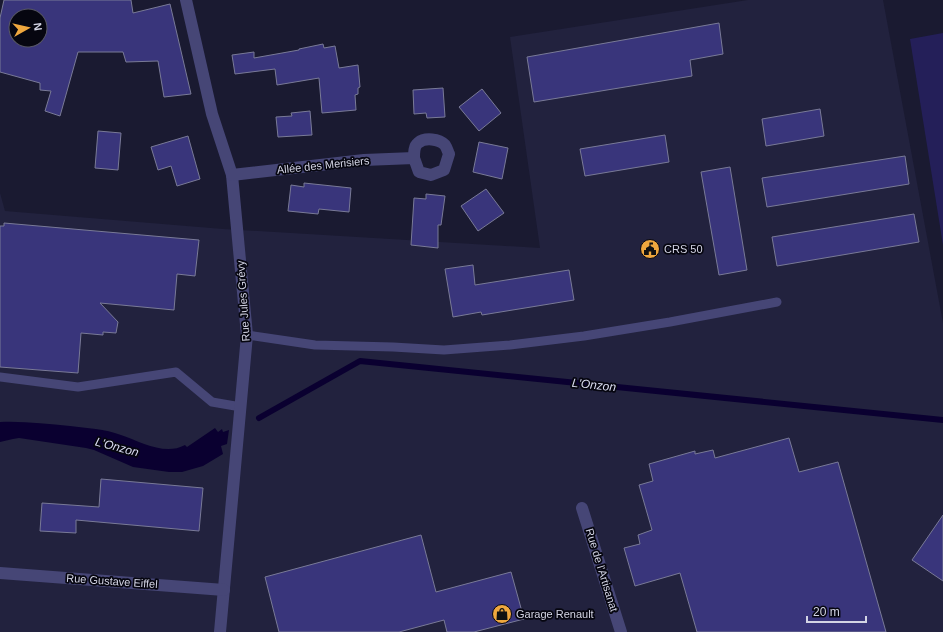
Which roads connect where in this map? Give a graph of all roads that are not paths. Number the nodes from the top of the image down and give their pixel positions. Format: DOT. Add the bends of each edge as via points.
graph roads {
  1 [pos="186,0"];
  2 [pos="414,158"];
  3 [pos="232,175"];
  4 [pos="777,302"];
  5 [pos="247,335"];
  6 [pos="0,376"];
  7 [pos="240,406"];
  8 [pos="582,508"];
  9 [pos="0,573"];
  10 [pos="224,590"];
  11 [pos="220,632"];
  12 [pos="621,632"];
  1 -- 3 [label="street, Rue Jules Grévy" via="212,114"];
  2 -- 3 [label="street, Allée des Merisiers" via="364,160"];
  3 -- 5 [label="street, Rue Jules Grévy"];
  4 -- 5 [label="lane" via="584,336 444,350 315,345"];
  5 -- 7 [label="street, Rue Jules Grévy"];
  6 -- 7 [label="lane" via="78,387 176,372 212,402"];
  7 -- 10 [label="street, Rue Jules Grévy"];
  8 -- 12 [label="street, Rue de l'Artisanat"];
  9 -- 10 [label="street, Rue Gustave Eiffel"];
  10 -- 11 [label="street, Rue Jules Grévy"];
}
